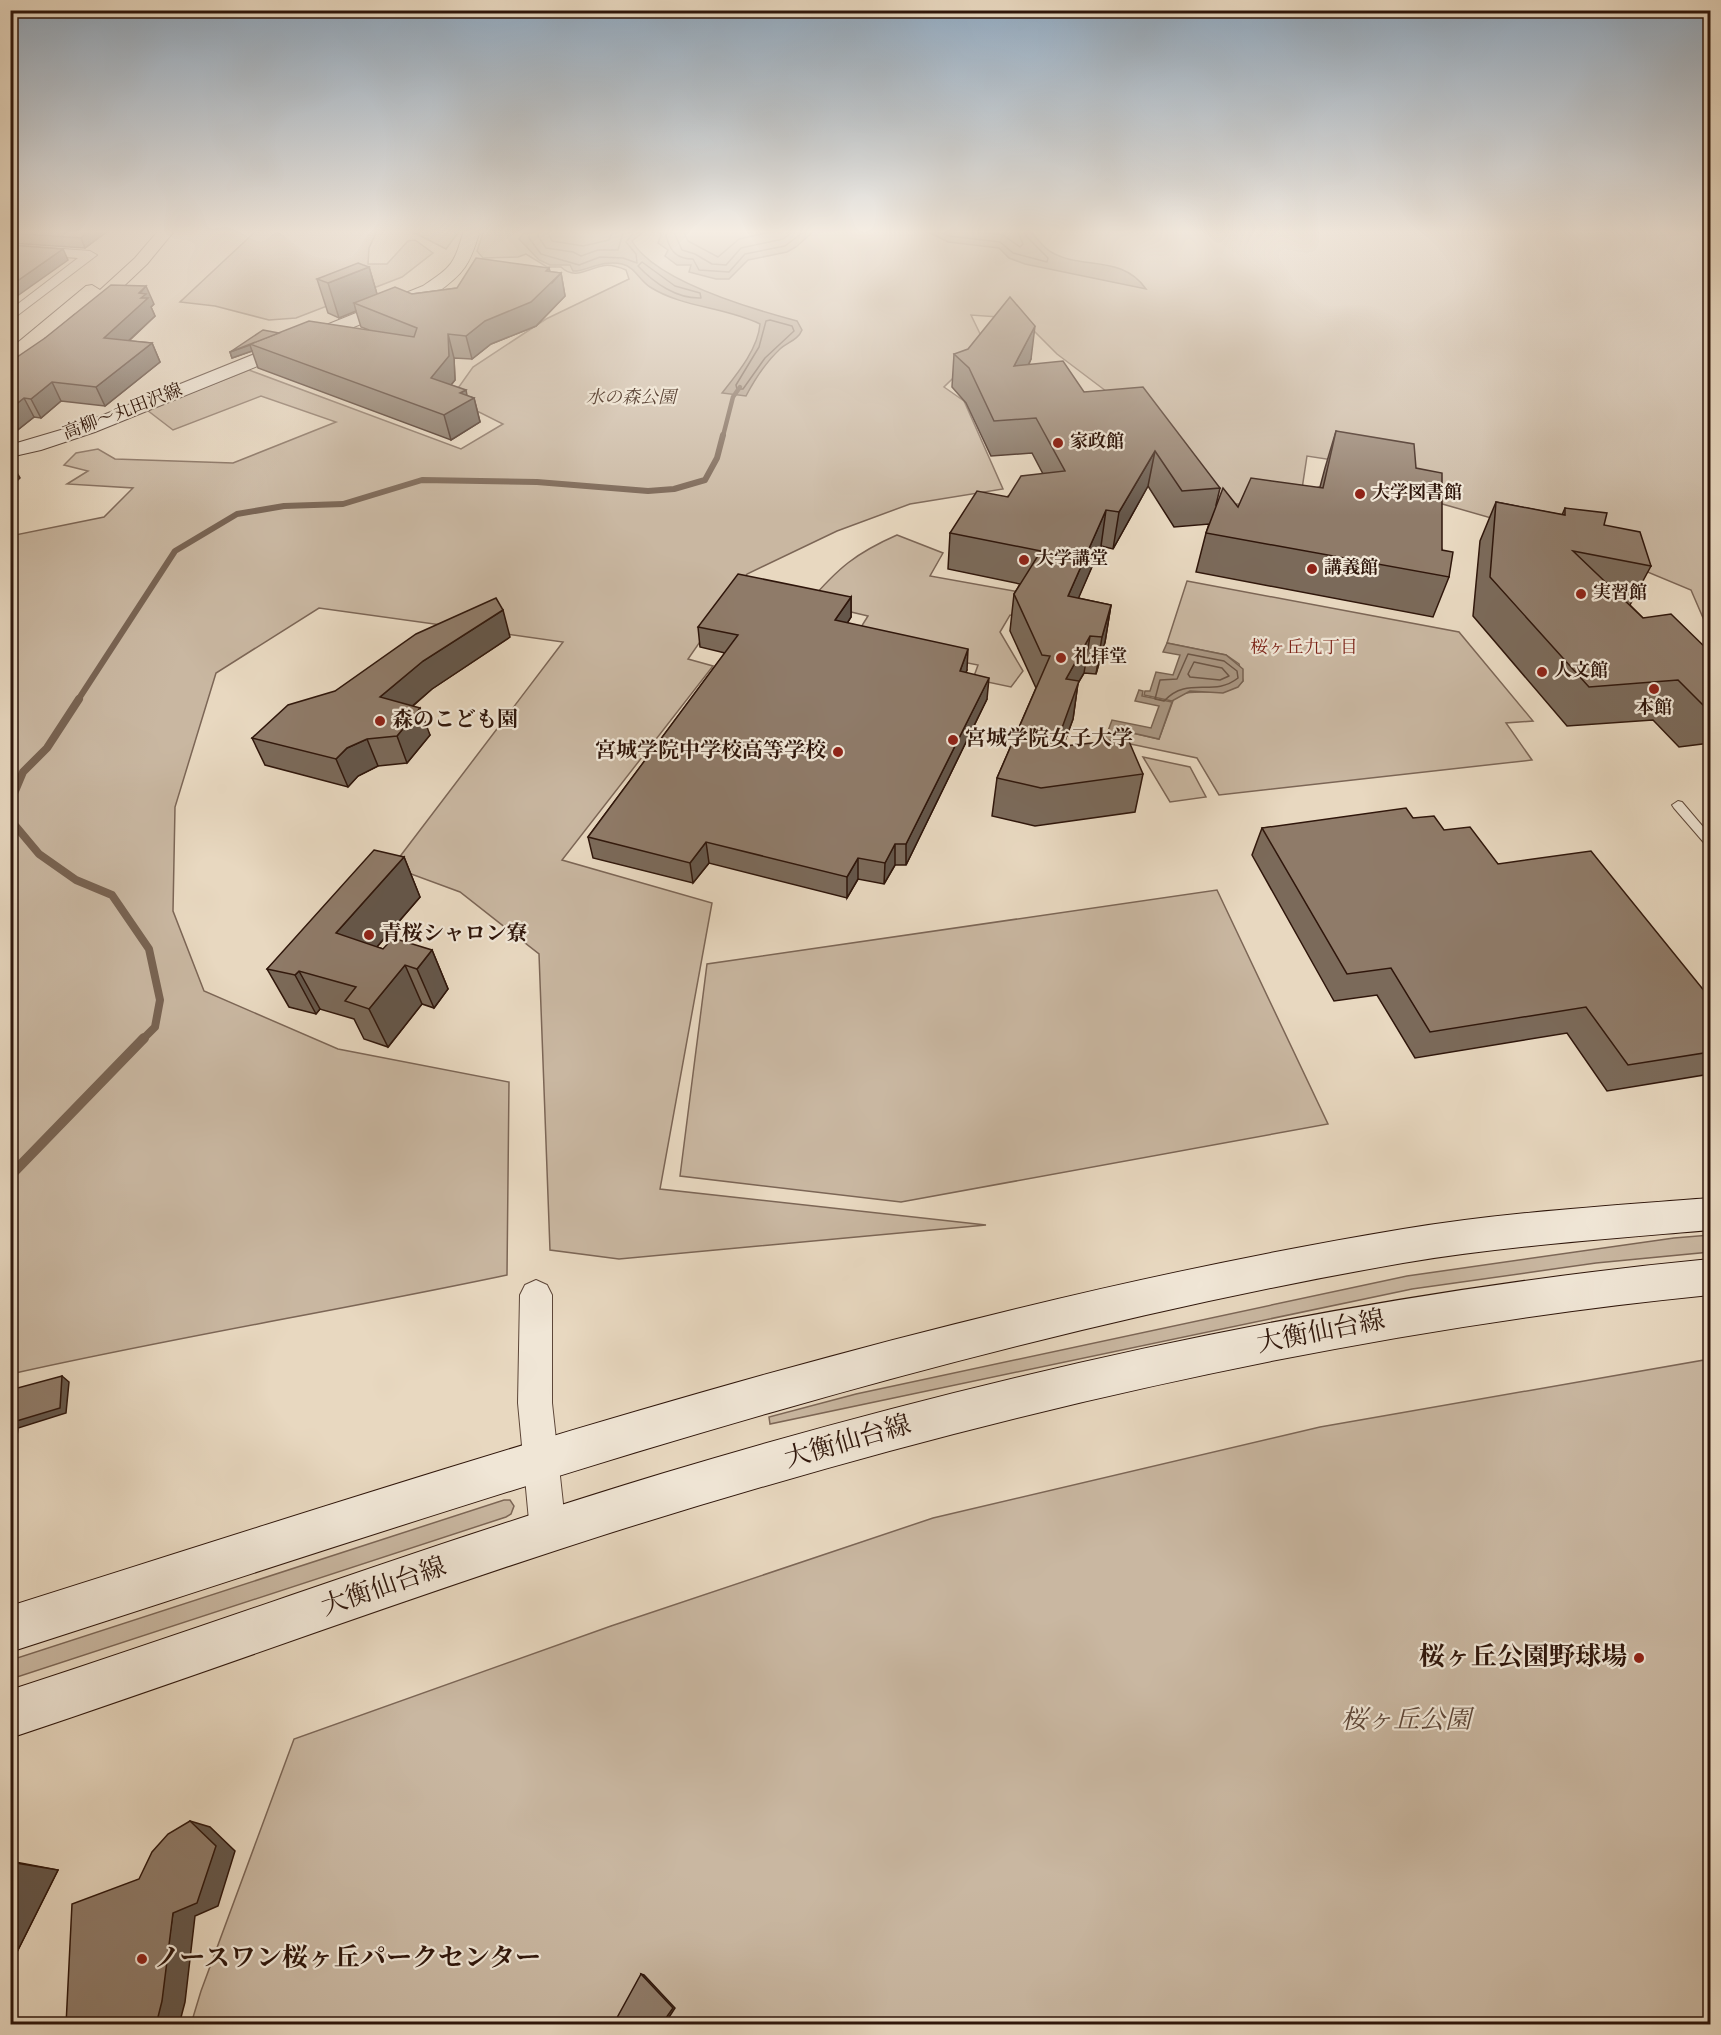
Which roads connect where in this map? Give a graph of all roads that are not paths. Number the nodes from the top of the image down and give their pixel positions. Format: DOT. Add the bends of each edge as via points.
graph roads {
  1 [pos="50,325"];
  2 [pos="70,325"];
  3 [pos="343,325"];
  4 [pos="10,359"];
  5 [pos="10,375"];
  6 [pos="10,451"];
  7 [pos="1678,805"];
  8 [pos="1710,842"];
  9 [pos="1710,1214"];
  10 [pos="1710,1277"];
  11 [pos="536,1294"];
  12 [pos="539,1461"];
  13 [pos="548,1531"];
  14 [pos="10,1629"];
  15 [pos="10,1714"];
  1 -- 4 [label="main road"];
  2 -- 5 [label="main road"];
  3 -- 6 [label="main road, 高柳～丸田沢線" via="88,428"];
  7 -- 8 [label="lane"];
  9 -- 12 [label="main road" via="1406,1246 1224,1280 884,1359"];
  10 -- 13 [label="main road, 大衡仙台線" via="1621,1284 1439,1311 1142,1369 890,1430"];
  11 -- 12 [label="street"];
  12 -- 13 [label="street"];
  12 -- 14 [label="main road"];
  13 -- 15 [label="main road, 大衡仙台線"];
}
